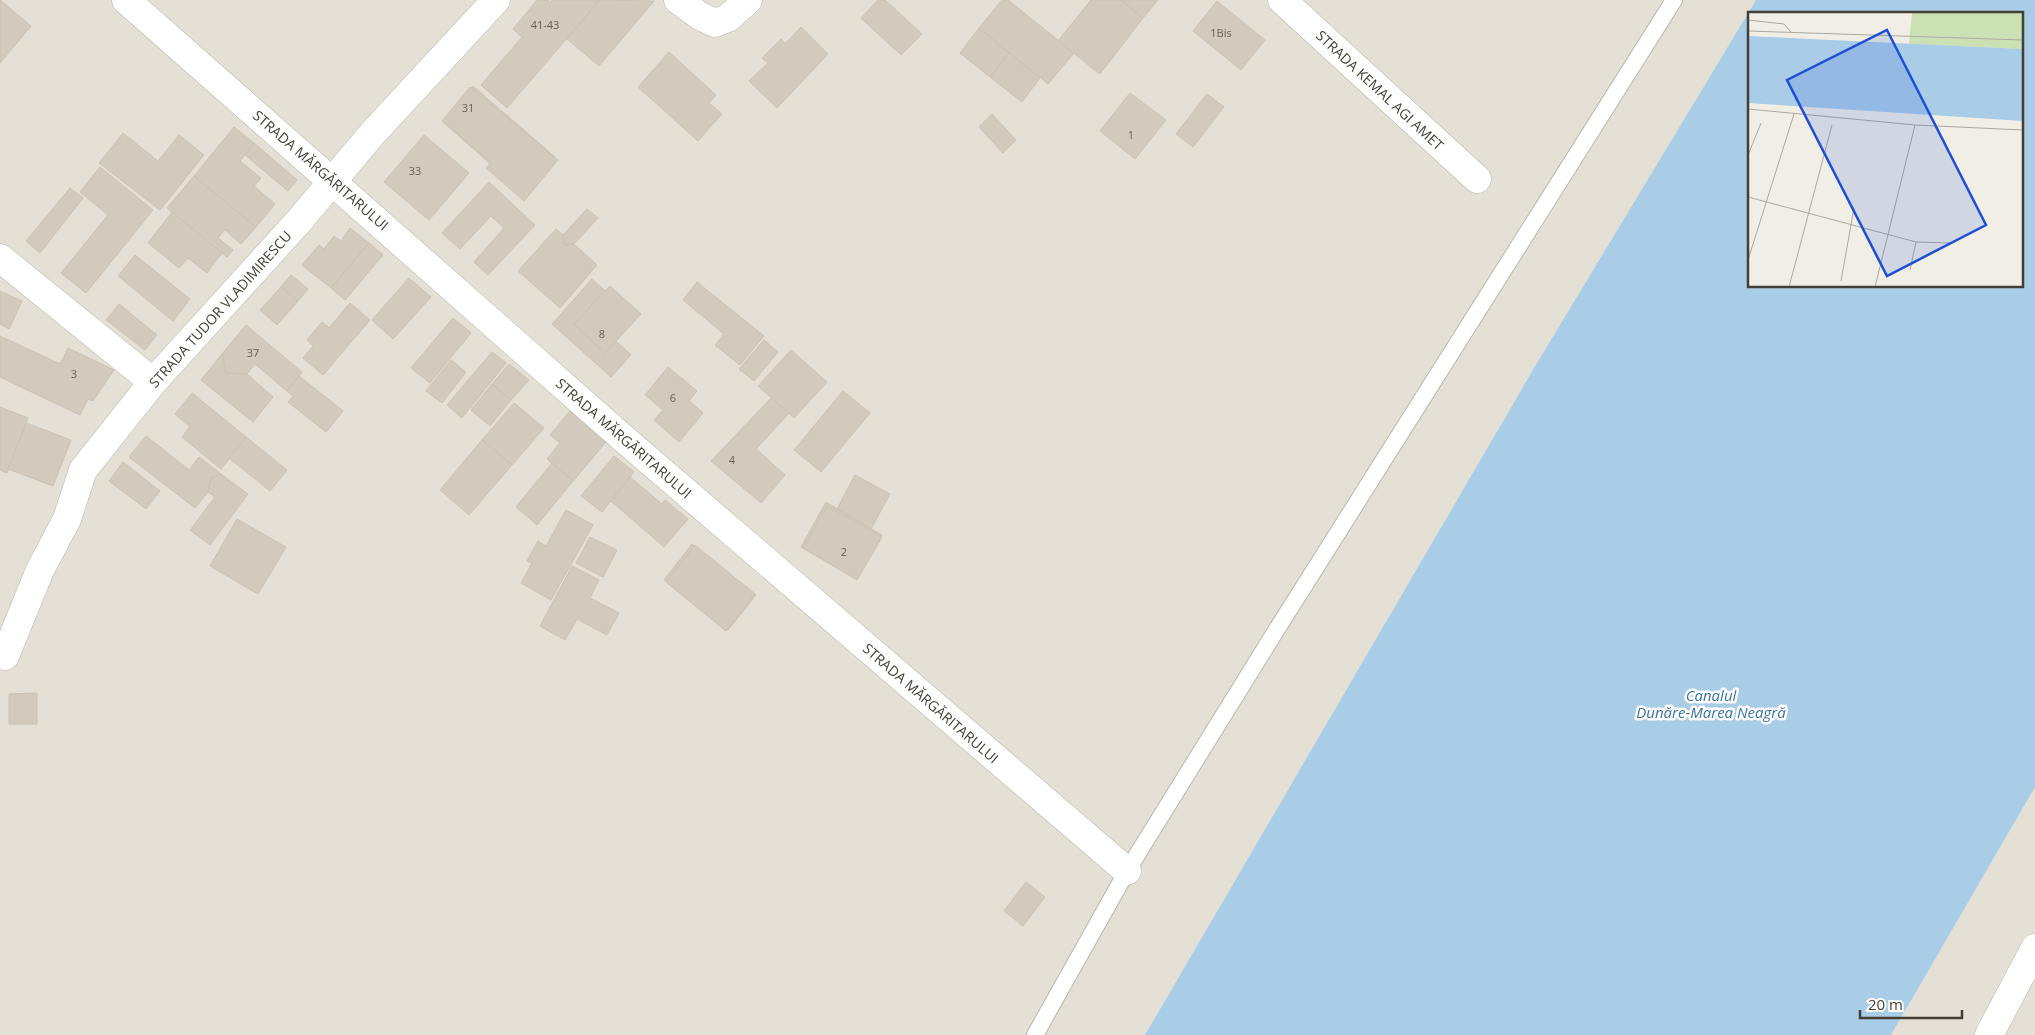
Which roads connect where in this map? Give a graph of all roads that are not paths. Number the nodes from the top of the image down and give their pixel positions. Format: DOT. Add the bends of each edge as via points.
graph roads {
  1 [pos="126,0"];
  2 [pos="496,0"];
  3 [pos="678,0"];
  4 [pos="748,0"];
  5 [pos="1282,0"];
  6 [pos="1674,0"];
  7 [pos="1477,179"];
  8 [pos="332,180"];
  9 [pos="0,258"];
  10 [pos="154,382"];
  11 [pos="5,656"];
  12 [pos="1127,871"];
  13 [pos="2035,948"];
  14 [pos="1035,1035"];
  15 [pos="1989,1035"];
  1 -- 8 [label="street, STRADA MĂRGĂRITARULUI"];
  2 -- 8 [label="street, STRADA TUDOR VLADIMIRESCU"];
  3 -- 4 [label="street" via="715,23 728,18"];
  5 -- 7 [label="street, STRADA KEMAL AGI AMET"];
  6 -- 12 [label="lane"];
  8 -- 10 [label="street, STRADA TUDOR VLADIMIRESCU"];
  8 -- 12 [label="street, STRADA MĂRGĂRITARULUI" via="624,439"];
  9 -- 10 [label="street"];
  10 -- 11 [label="street, STRADA TUDOR VLADIMIRESCU" via="82,470 67,519 40,570"];
  12 -- 14 [label="lane"];
  13 -- 15 [label="street"];
}
